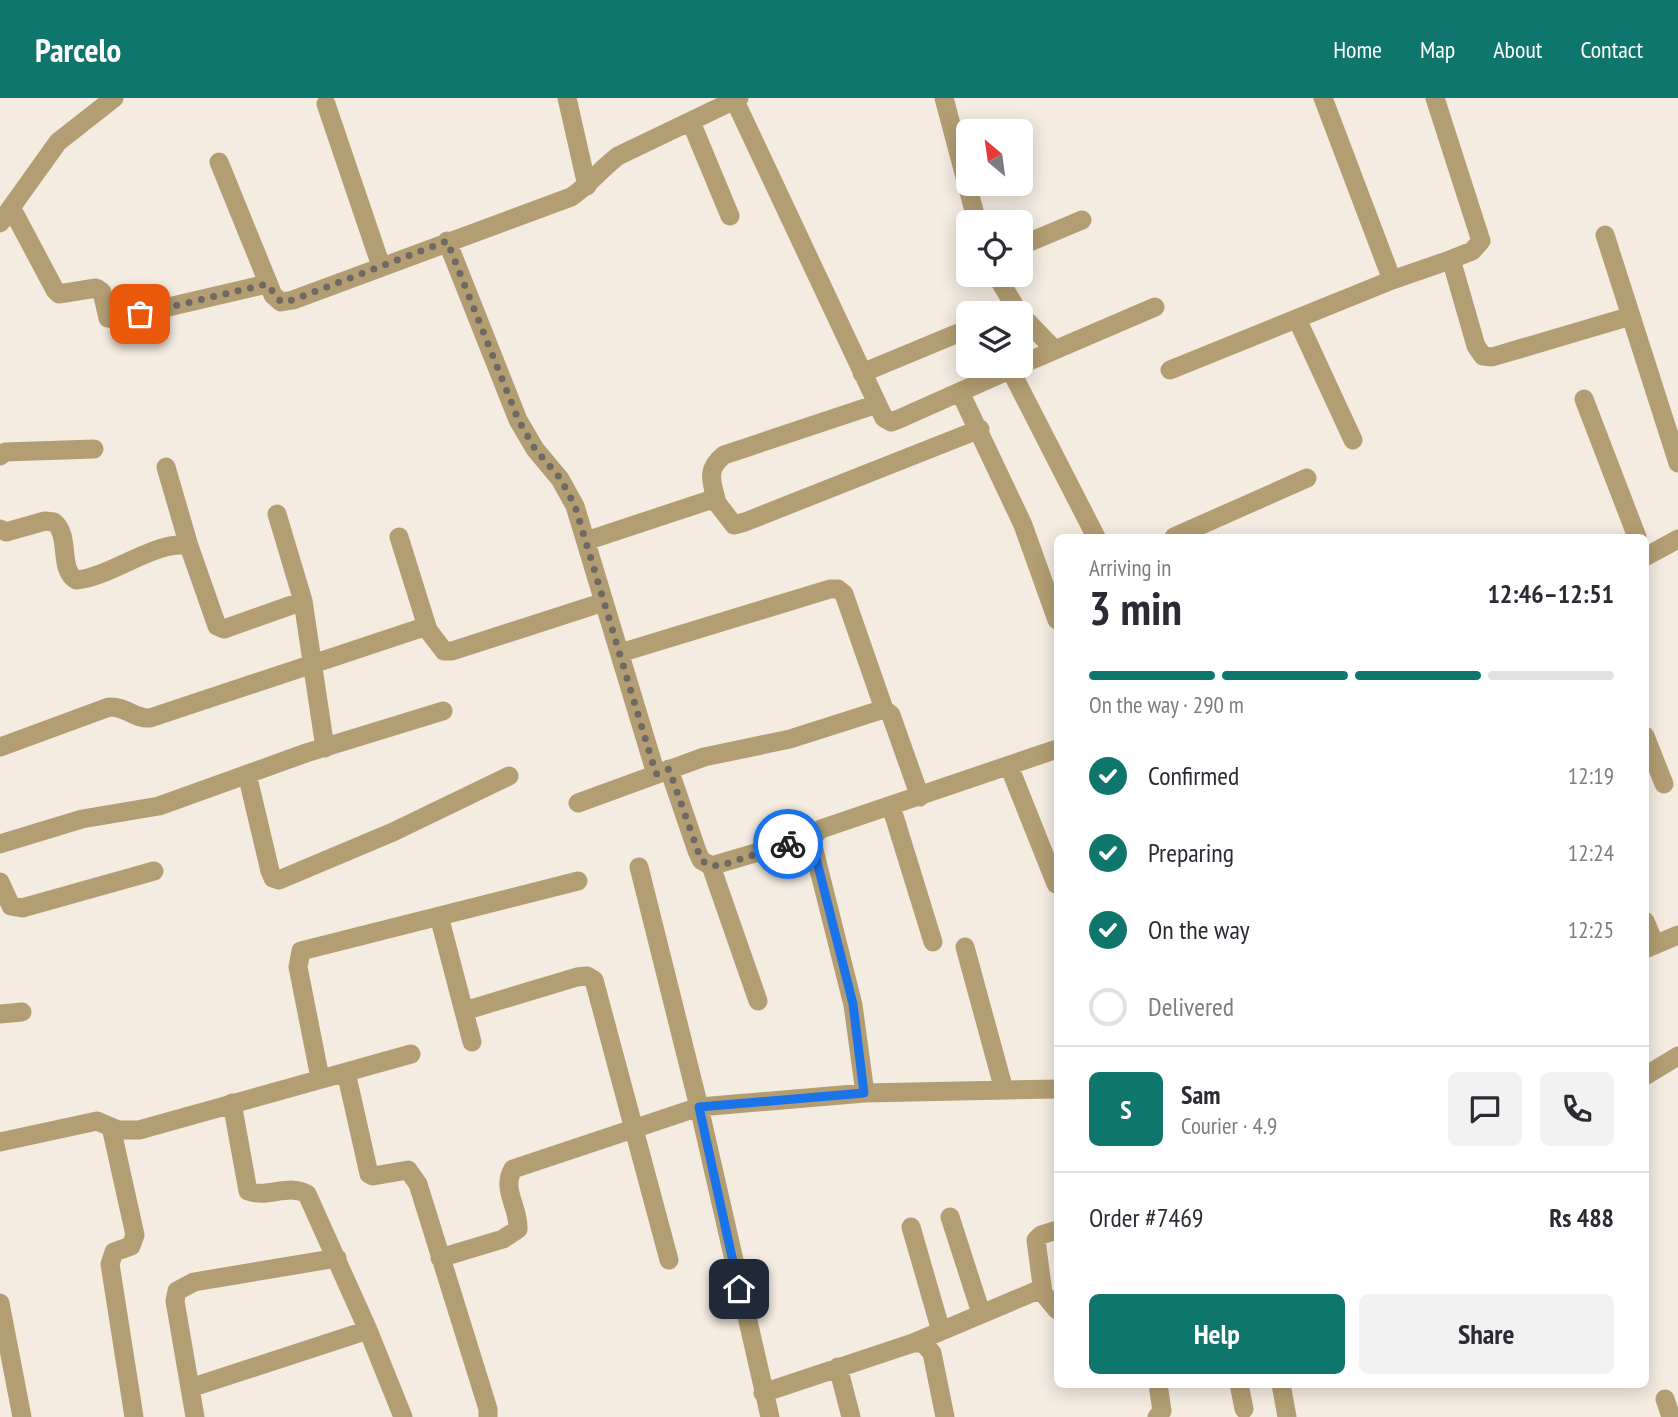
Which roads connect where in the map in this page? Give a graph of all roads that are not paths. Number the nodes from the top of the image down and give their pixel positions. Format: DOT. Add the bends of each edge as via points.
graph roads {
  1 [pos="114,98"];
  2 [pos="567,98"];
  3 [pos="944,98"];
  4 [pos="1323,98"];
  5 [pos="1435,98"];
  6 [pos="737,99"];
  7 [pos="326,104"];
  8 [pos="691,122"];
  9 [pos="219,162"];
  10 [pos="587,187"];
  11 [pos="975,210"];
  12 [pos="5,213"];
  13 [pos="730,216"];
  14 [pos="1082,220"];
  15 [pos="1605,235"];
  16 [pos="447,241"];
  17 [pos="1033,241"];
  18 [pos="1447,261"];
  19 [pos="381,265"];
  20 [pos="1392,280"];
  21 [pos="267,284"];
  22 [pos="1155,307"];
  23 [pos="1631,316"];
  24 [pos="1297,319"];
  25 [pos="1033,329"];
  26 [pos="956,334"];
  27 [pos="1055,350"];
  28 [pos="1033,360"];
  29 [pos="1170,370"];
  30 [pos="862,373"];
  31 [pos="991,378"];
  32 [pos="1021,378"];
  33 [pos="960,392"];
  34 [pos="1584,398"];
  35 [pos="877,404"];
  36 [pos="980,429"];
  37 [pos="1353,440"];
  38 [pos="94,449"];
  39 [pos="0,456"];
  40 [pos="1678,463"];
  41 [pos="166,467"];
  42 [pos="1307,478"];
  43 [pos="717,503"];
  44 [pos="277,514"];
  45 [pos="0,529"];
  46 [pos="1095,534"];
  47 [pos="1181,534"];
  48 [pos="1636,534"];
  49 [pos="399,537"];
  50 [pos="1678,540"];
  51 [pos="586,541"];
  52 [pos="190,546"];
  53 [pos="1649,555"];
  54 [pos="1052,592"];
  55 [pos="303,601"];
  56 [pos="604,602"];
  57 [pos="428,630"];
  58 [pos="620,653"];
  59 [pos="312,666"];
  60 [pos="884,709"];
  61 [pos="443,710"];
  62 [pos="1649,746"];
  63 [pos="0,747"];
  64 [pos="325,748"];
  65 [pos="1054,750"];
  66 [pos="1009,766"];
  67 [pos="663,771"];
  68 [pos="247,774"];
  69 [pos="509,776"];
  70 [pos="1664,784"];
  71 [pos="920,797"];
  72 [pos="578,803"];
  73 [pos="891,806"];
  74 [pos="813,836"];
  75 [pos="0,844"];
  76 [pos="711,866"];
  77 [pos="639,867"];
  78 [pos="154,871"];
  79 [pos="1054,879"];
  80 [pos="578,881"];
  81 [pos="0,882"];
  82 [pos="439,916"];
  83 [pos="1678,935"];
  84 [pos="933,942"];
  85 [pos="965,947"];
  86 [pos="1650,947"];
  87 [pos="758,1000"];
  88 [pos="464,1011"];
  89 [pos="22,1012"];
  90 [pos="0,1014"];
  91 [pos="472,1042"];
  92 [pos="411,1054"];
  93 [pos="1678,1056"];
  94 [pos="346,1072"];
  95 [pos="1649,1074"];
  96 [pos="320,1078"];
  97 [pos="1054,1088"];
  98 [pos="1004,1090"];
  99 [pos="864,1093"];
  100 [pos="232,1103"];
  101 [pos="699,1107"];
  102 [pos="111,1127"];
  103 [pos="635,1128"];
  104 [pos="0,1142"];
  105 [pos="950,1217"];
  106 [pos="911,1227"];
  107 [pos="1054,1231"];
  108 [pos="337,1258"];
  109 [pos="440,1258"];
  110 [pos="669,1260"];
  111 [pos="1043,1293"];
  112 [pos="0,1303"];
  113 [pos="1054,1306"];
  114 [pos="981,1313"];
  115 [pos="369,1330"];
  116 [pos="941,1331"];
  117 [pos="913,1343"];
  118 [pos="838,1367"];
  119 [pos="190,1388"];
  120 [pos="1159,1388"];
  121 [pos="1240,1388"];
  122 [pos="1286,1388"];
  123 [pos="763,1393"];
  124 [pos="1244,1409"];
  125 [pos="944,1416"];
  126 [pos="22,1417"];
  127 [pos="134,1417"];
  128 [pos="195,1417"];
  129 [pos="403,1417"];
  130 [pos="488,1417"];
  131 [pos="770,1417"];
  132 [pos="851,1417"];
  133 [pos="1157,1417"];
  134 [pos="1287,1417"];
  1 -- 12 [label="street" via="58,142"];
  2 -- 10 [label="street"];
  3 -- 11 [label="street"];
  4 -- 20 [label="street"];
  5 -- 18 [label="street" via="1481,241 1472,251"];
  6 -- 8 [label="street"];
  6 -- 30 [label="street"];
  7 -- 19 [label="street"];
  8 -- 10 [label="street" via="618,156"];
  8 -- 13 [label="street"];
  9 -- 21 [label="street"];
  10 -- 16 [label="street" via="522,216"];
  12 -- 21 [label="street" via="55,290 67,294 96,288 102,292 108,318"];
  14 -- 17 [label="street"];
  15 -- 23 [label="street"];
  16 -- 19 [label="street"];
  16 -- 51 [label="street" via="518,419 567,490"];
  18 -- 20 [label="street"];
  18 -- 23 [label="street" via="1453,266 1483,356"];
  19 -- 21 [label="street" via="293,300 281,302"];
  20 -- 24 [label="street"];
  22 -- 27 [label="street"];
  23 -- 40 [label="street"];
  24 -- 29 [label="street"];
  24 -- 37 [label="street"];
  25 -- 27 [label="street"];
  26 -- 30 [label="street"];
  27 -- 28 [label="street"];
  30 -- 35 [label="street"];
  31 -- 33 [label="street"];
  32 -- 46 [label="street"];
  33 -- 35 [label="street" via="891,422"];
  33 -- 36 [label="street"];
  34 -- 48 [label="street"];
  35 -- 43 [label="street" via="724,455 709,473"];
  36 -- 43 [label="street" via="745,523 734,525"];
  36 -- 54 [label="street"];
  38 -- 39 [label="street" via="5,452"];
  41 -- 52 [label="street"];
  42 -- 47 [label="street"];
  43 -- 51 [label="street" via="699,501"];
  44 -- 55 [label="street"];
  45 -- 52 [label="street" via="6,532 54,522 62,533 68,570 76,580 165,549"];
  49 -- 57 [label="street"];
  50 -- 53 [label="street"];
  51 -- 56 [label="street"];
  52 -- 55 [label="street" via="218,626 224,629"];
  55 -- 59 [label="street"];
  56 -- 57 [label="street" via="452,651 444,651"];
  56 -- 58 [label="street"];
  57 -- 59 [label="street" via="411,630"];
  58 -- 60 [label="street" via="838,589 844,594"];
  58 -- 67 [label="street"];
  59 -- 63 [label="street" via="150,718 141,719 120,706 109,707"];
  59 -- 64 [label="street"];
  60 -- 67 [label="street"];
  60 -- 71 [label="street" via="891,715"];
  61 -- 64 [label="street"];
  62 -- 70 [label="street"];
  64 -- 68 [label="street"];
  65 -- 66 [label="street"];
  66 -- 71 [label="street"];
  66 -- 79 [label="street"];
  67 -- 72 [label="street"];
  67 -- 76 [label="street" via="701,860"];
  68 -- 69 [label="street" via="270,870 279,880"];
  68 -- 75 [label="street" via="159,806 82,819"];
  71 -- 73 [label="street"];
  73 -- 74 [label="street" via="821,829"];
  73 -- 84 [label="street"];
  74 -- 76 [label="street"];
  74 -- 99 [label="street" via="853,1004"];
  76 -- 87 [label="street"];
  77 -- 101 [label="street"];
  78 -- 81 [label="street" via="22,908 11,906"];
  80 -- 82 [label="street"];
  82 -- 88 [label="street"];
  82 -- 96 [label="street" via="301,951 299,967"];
  83 -- 86 [label="street"];
  85 -- 98 [label="street"];
  88 -- 91 [label="street"];
  88 -- 103 [label="street" via="577,978 594,980"];
  89 -- 90 [label="street"];
  92 -- 94 [label="street"];
  93 -- 95 [label="street"];
  94 -- 96 [label="street"];
  94 -- 109 [label="street" via="369,1174 408,1170 414,1175"];
  96 -- 100 [label="street"];
  97 -- 98 [label="street"];
  98 -- 99 [label="street"];
  99 -- 101 [label="street"];
  100 -- 102 [label="street" via="139,1130"];
  100 -- 108 [label="street" via="248,1191 256,1194 289,1188 307,1194"];
  101 -- 103 [label="street"];
  101 -- 123 [label="street"];
  102 -- 104 [label="street" via="97,1121"];
  102 -- 127 [label="street" via="135,1235 131,1245 114,1252 110,1264"];
  103 -- 109 [label="street" via="513,1169 508,1189 518,1228 503,1239"];
  103 -- 110 [label="street"];
  105 -- 114 [label="street"];
  106 -- 116 [label="street"];
  107 -- 111 [label="street" via="1036,1240"];
  108 -- 115 [label="street"];
  108 -- 119 [label="street" via="184,1285 177,1291"];
  109 -- 130 [label="street"];
  111 -- 113 [label="street"];
  111 -- 114 [label="street" via="1036,1291"];
  112 -- 126 [label="street"];
  114 -- 116 [label="street"];
  115 -- 119 [label="street"];
  115 -- 129 [label="street"];
  116 -- 117 [label="street"];
  117 -- 118 [label="street"];
  117 -- 125 [label="street" via="923,1343 932,1353"];
  118 -- 123 [label="street"];
  118 -- 132 [label="street"];
  119 -- 128 [label="street"];
  120 -- 133 [label="street" via="1163,1411"];
  121 -- 124 [label="street"];
  122 -- 134 [label="street"];
  123 -- 131 [label="street"];
}
